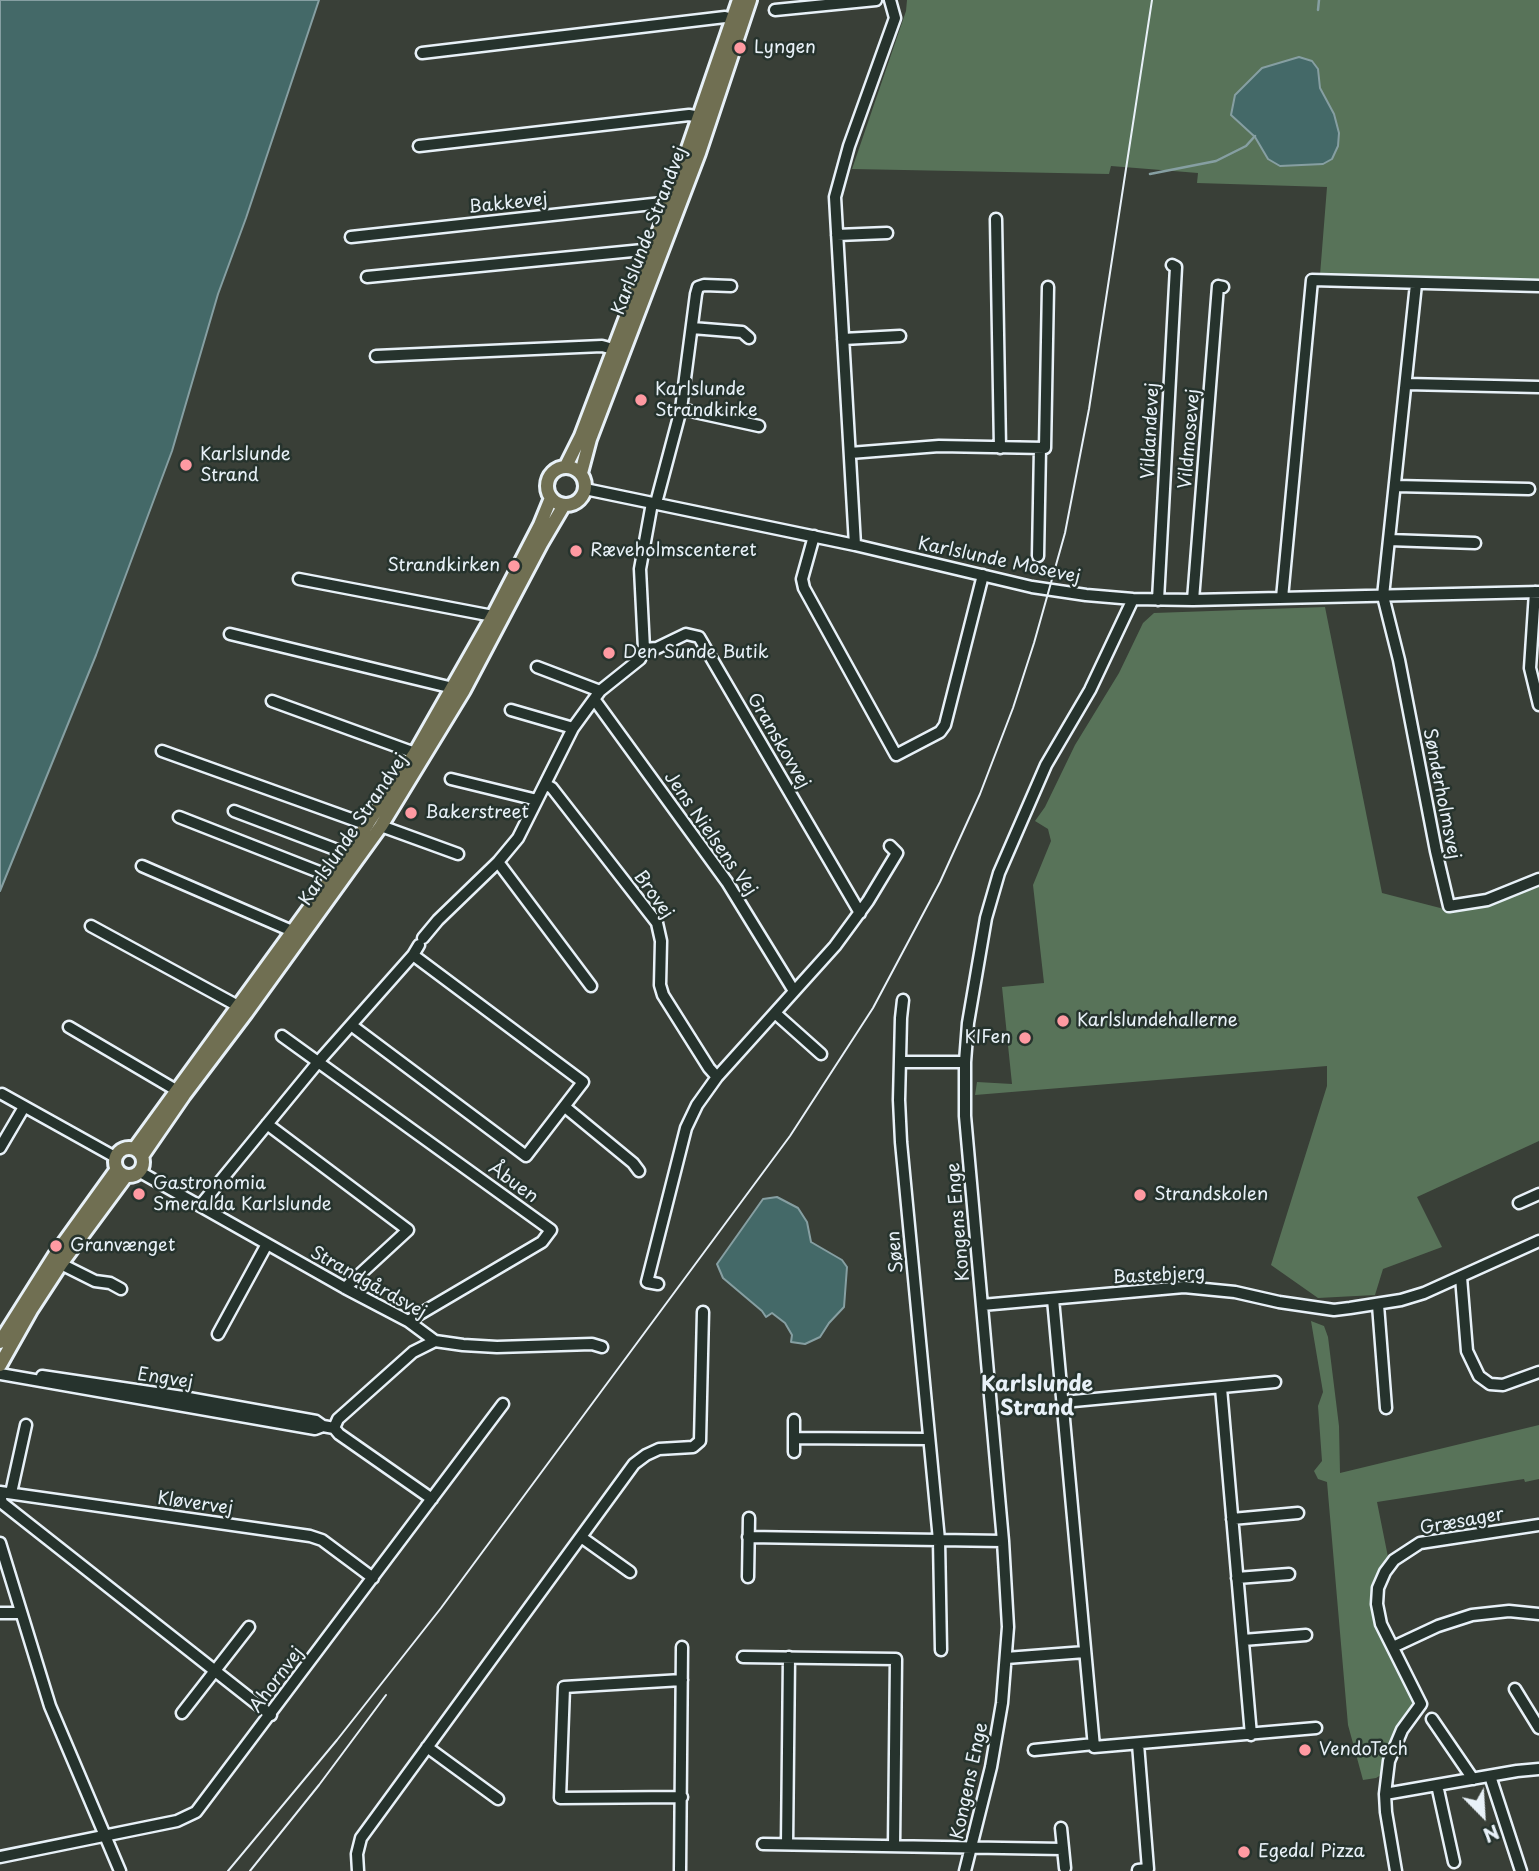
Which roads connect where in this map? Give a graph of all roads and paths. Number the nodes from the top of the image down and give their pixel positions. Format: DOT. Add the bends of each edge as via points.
graph roads {
  1 [pos="739,0"];
  2 [pos="750,0"];
  3 [pos="876,0"];
  4 [pos="890,0"];
  5 [pos="775,10"];
  6 [pos="732,19"];
  7 [pos="422,53"];
  8 [pos="700,117"];
  9 [pos="419,146"];
  10 [pos="669,204"];
  11 [pos="996,219"];
  12 [pos="887,233"];
  13 [pos="837,236"];
  14 [pos="351,237"];
  15 [pos="650,253"];
  16 [pos="1172,265"];
  17 [pos="367,277"];
  18 [pos="1416,284"];
  19 [pos="731,286"];
  20 [pos="1223,286"];
  21 [pos="1539,286"];
  22 [pos="1048,287"];
  23 [pos="692,328"];
  24 [pos="900,336"];
  25 [pos="749,338"];
  26 [pos="843,339"];
  27 [pos="613,349"];
  28 [pos="376,356"];
  29 [pos="1406,384"];
  30 [pos="1539,387"];
  31 [pos="681,409"];
  32 [pos="759,426"];
  33 [pos="1000,448"];
  34 [pos="1043,448"];
  35 [pos="850,453"];
  36 [pos="566,466"];
  37 [pos="581,473"];
  38 [pos="1395,486"];
  39 [pos="585,489"];
  40 [pos="1529,489"];
  41 [pos="551,498"];
  42 [pos="654,503"];
  43 [pos="564,505"];
  44 [pos="814,536"];
  45 [pos="1389,540"];
  46 [pos="1475,543"];
  47 [pos="855,545"];
  48 [pos="1038,556"];
  49 [pos="983,575"];
  50 [pos="299,579"];
  51 [pos="1537,592"];
  52 [pos="1383,596"];
  53 [pos="1282,598"];
  54 [pos="1133,599"];
  55 [pos="1158,600"];
  56 [pos="1193,600"];
  57 [pos="493,616"];
  58 [pos="230,634"];
  59 [pos="644,649"];
  60 [pos="537,667"];
  61 [pos="453,688"];
  62 [pos="597,695"];
  63 [pos="272,701"];
  64 [pos="1539,705"];
  65 [pos="511,710"];
  66 [pos="573,729"];
  67 [pos="162,751"];
  68 [pos="415,753"];
  69 [pos="451,779"];
  70 [pos="545,784"];
  71 [pos="537,800"];
  72 [pos="234,811"];
  73 [pos="179,817"];
  74 [pos="375,825"];
  75 [pos="890,846"];
  76 [pos="348,854"];
  77 [pos="458,854"];
  78 [pos="498,862"];
  79 [pos="142,866"];
  80 [pos="332,877"];
  81 [pos="1539,879"];
  82 [pos="860,913"];
  83 [pos="91,926"];
  84 [pos="292,932"];
  85 [pos="413,955"];
  86 [pos="591,986"];
  87 [pos="794,990"];
  88 [pos="903,1000"];
  89 [pos="238,1006"];
  90 [pos="775,1013"];
  91 [pos="351,1025"];
  92 [pos="69,1027"];
  93 [pos="282,1036"];
  94 [pos="821,1054"];
  95 [pos="319,1061"];
  96 [pos="900,1062"];
  97 [pos="965,1062"];
  98 [pos="717,1077"];
  99 [pos="180,1092"];
  100 [pos="2,1094"];
  101 [pos="24,1107"];
  102 [pos="565,1107"];
  103 [pos="267,1124"];
  104 [pos="0,1148"];
  105 [pos="139,1152"];
  106 [pos="120,1167"];
  107 [pos="639,1171"];
  108 [pos="139,1172"];
  109 [pos="1539,1194"];
  110 [pos="1519,1203"];
  111 [pos="200,1206"];
  112 [pos="1539,1241"];
  113 [pos="267,1244"];
  114 [pos="61,1264"];
  115 [pos="1461,1277"];
  116 [pos="658,1284"];
  117 [pos="345,1288"];
  118 [pos="121,1289"];
  119 [pos="1053,1299"];
  120 [pos="982,1305"];
  121 [pos="1378,1305"];
  122 [pos="704,1312"];
  123 [pos="408,1321"];
  124 [pos="218,1334"];
  125 [pos="435,1341"];
  126 [pos="0,1342"];
  127 [pos="602,1347"];
  128 [pos="0,1365"];
  129 [pos="1539,1371"];
  130 [pos="0,1373"];
  131 [pos="1275,1382"];
  132 [pos="1221,1388"];
  133 [pos="1063,1402"];
  134 [pos="503,1404"];
  135 [pos="1386,1408"];
  136 [pos="794,1420"];
  137 [pos="26,1424"];
  138 [pos="328,1427"];
  139 [pos="794,1438"];
  140 [pos="928,1439"];
  141 [pos="794,1452"];
  142 [pos="4,1493"];
  143 [pos="432,1499"];
  144 [pos="1298,1513"];
  145 [pos="749,1518"];
  146 [pos="1233,1519"];
  147 [pos="1539,1525"];
  148 [pos="580,1537"];
  149 [pos="748,1537"];
  150 [pos="939,1540"];
  151 [pos="1003,1541"];
  152 [pos="0,1543"];
  153 [pos="630,1572"];
  154 [pos="1289,1574"];
  155 [pos="748,1577"];
  156 [pos="373,1578"];
  157 [pos="1237,1578"];
  158 [pos="20,1613"];
  159 [pos="0,1614"];
  160 [pos="1539,1614"];
  161 [pos="249,1627"];
  162 [pos="1306,1635"];
  163 [pos="1243,1640"];
  164 [pos="682,1647"];
  165 [pos="1393,1647"];
  166 [pos="942,1650"];
  167 [pos="1085,1652"];
  168 [pos="743,1657"];
  169 [pos="789,1657"];
  170 [pos="1006,1658"];
  171 [pos="214,1671"];
  172 [pos="682,1680"];
  173 [pos="1515,1689"];
  174 [pos="183,1713"];
  175 [pos="271,1715"];
  176 [pos="1432,1719"];
  177 [pos="1316,1728"];
  178 [pos="1539,1728"];
  179 [pos="1251,1735"];
  180 [pos="1094,1744"];
  181 [pos="1138,1744"];
  182 [pos="426,1747"];
  183 [pos="1034,1749"];
  184 [pos="1539,1770"];
  185 [pos="1490,1776"];
  186 [pos="1473,1779"];
  187 [pos="1437,1785"];
  188 [pos="1385,1794"];
  189 [pos="682,1797"];
  190 [pos="498,1799"];
  191 [pos="1061,1828"];
  192 [pos="104,1836"];
  193 [pos="763,1844"];
  194 [pos="787,1844"];
  195 [pos="894,1846"];
  196 [pos="971,1847"];
  197 [pos="1063,1849"];
  198 [pos="0,1857"];
  199 [pos="1454,1862"];
  200 [pos="1065,1868"];
  201 [pos="1138,1870"];
  202 [pos="120,1871"];
  203 [pos="358,1871"];
  204 [pos="680,1871"];
  205 [pos="965,1871"];
  206 [pos="1396,1871"];
  207 [pos="1521,1871"];
  1 -- 6 [label="main road, Karlslunde Strandvej"];
  2 -- 37 [label="main road, Karlslunde Strandvej"];
  3 -- 5 [label="street"];
  4 -- 13 [label="street" via="895,18 839,179"];
  6 -- 7 [label="street"];
  6 -- 8 [label="main road, Karlslunde Strandvej"];
  8 -- 9 [label="street"];
  8 -- 10 [label="main road, Karlslunde Strandvej"];
  10 -- 14 [label="street, Bakkevej"];
  10 -- 15 [label="main road, Karlslunde Strandvej"];
  11 -- 33 [label="street"];
  12 -- 13 [label="street"];
  13 -- 26 [label="street"];
  15 -- 17 [label="street" via="643,250"];
  15 -- 27 [label="main road, Karlslunde Strandvej"];
  16 -- 55 [label="street, Vildandevej" via="1176,267"];
  18 -- 21 [label="street"];
  18 -- 29 [label="street"];
  18 -- 53 [label="street" via="1312,280"];
  19 -- 23 [label="street" via="698,287"];
  20 -- 56 [label="street, Vildmosevej" via="1218,286"];
  22 -- 34 [label="street"];
  23 -- 25 [label="street" via="742,332"];
  23 -- 31 [label="street"];
  24 -- 26 [label="street"];
  26 -- 35 [label="street"];
  27 -- 28 [label="street"];
  27 -- 36 [label="main road, Karlslunde Strandvej"];
  29 -- 30 [label="street"];
  29 -- 38 [label="street"];
  31 -- 32 [label="street"];
  31 -- 42 [label="street"];
  33 -- 34 [label="street"];
  33 -- 35 [label="street" via="939,446"];
  34 -- 48 [label="street"];
  35 -- 47 [label="street"];
  36 -- 37 [label="main road"];
  36 -- 41 [label="main road" via="550,475"];
  37 -- 39 [label="main road"];
  38 -- 40 [label="street"];
  38 -- 45 [label="street"];
  39 -- 42 [label="street, Karlslunde Mosevej"];
  39 -- 43 [label="main road" via="580,499"];
  41 -- 43 [label="main road"];
  41 -- 57 [label="main road, Karlslunde Strandvej"];
  42 -- 44 [label="street, Karlslunde Mosevej"];
  42 -- 59 [label="street" via="640,569"];
  43 -- 74 [label="main road, Karlslunde Strandvej" via="464,690"];
  44 -- 47 [label="street, Karlslunde Mosevej"];
  44 -- 49 [label="street" via="802,579 804,589 896,755 940,732 944,725"];
  45 -- 46 [label="street"];
  45 -- 52 [label="street"];
  47 -- 49 [label="street, Karlslunde Mosevej"];
  49 -- 54 [label="street, Karlslunde Mosevej" via="1046,589"];
  50 -- 57 [label="street"];
  51 -- 52 [label="street, Karlslunde Mosevej"];
  51 -- 64 [label="street" via="1530,668"];
  52 -- 53 [label="street, Karlslunde Mosevej"];
  52 -- 81 [label="street, Sønderholmsvej" via="1449,906 1487,900"];
  53 -- 56 [label="street, Karlslunde Mosevej"];
  54 -- 55 [label="street, Karlslunde Mosevej"];
  54 -- 97 [label="street, Kongens Enge" via="1090,690 1046,765 999,873 974,983"];
  55 -- 56 [label="street, Karlslunde Mosevej"];
  57 -- 61 [label="main road, Karlslunde Strandvej"];
  58 -- 61 [label="street"];
  59 -- 62 [label="street" via="635,665"];
  59 -- 82 [label="street, Granskovvej" via="657,648 685,634 699,637"];
  60 -- 62 [label="street"];
  61 -- 68 [label="main road, Karlslunde Strandvej"];
  62 -- 66 [label="street"];
  62 -- 87 [label="street, Jens Nielsens Vej" via="727,882"];
  63 -- 68 [label="street"];
  65 -- 66 [label="street"];
  66 -- 70 [label="street"];
  67 -- 74 [label="street"];
  68 -- 74 [label="main road, Karlslunde Strandvej"];
  69 -- 71 [label="street"];
  70 -- 71 [label="street"];
  70 -- 98 [label="street, Brovej" via="657,923 663,995"];
  71 -- 78 [label="street" via="518,838"];
  72 -- 76 [label="street"];
  73 -- 80 [label="street, Karlslunde Strandvej"];
  74 -- 76 [label="main road, Karlslunde Strandvej"];
  74 -- 77 [label="street"];
  74 -- 99 [label="main road, Karlslunde Strandvej" via="246,1013"];
  75 -- 82 [label="street" via="897,853"];
  76 -- 80 [label="main road, Karlslunde Strandvej"];
  78 -- 85 [label="street" via="438,920"];
  78 -- 86 [label="street"];
  79 -- 84 [label="street"];
  80 -- 84 [label="main road, Karlslunde Strandvej"];
  82 -- 87 [label="street"];
  83 -- 89 [label="street"];
  84 -- 89 [label="main road, Karlslunde Strandvej"];
  85 -- 91 [label="street"];
  85 -- 102 [label="street" via="583,1082"];
  87 -- 90 [label="street"];
  88 -- 96 [label="street, Søen"];
  89 -- 99 [label="main road, Karlslunde Strandvej"];
  90 -- 94 [label="street"];
  90 -- 98 [label="street"];
  91 -- 95 [label="street"];
  91 -- 102 [label="street" via="526,1156"];
  92 -- 99 [label="street"];
  93 -- 95 [label="street"];
  95 -- 103 [label="street"];
  95 -- 123 [label="street, Åbuen" via="551,1230 542,1242"];
  96 -- 97 [label="street"];
  96 -- 140 [label="street, Søen" via="901,1142"];
  97 -- 120 [label="street, Kongens Enge" via="965,1116"];
  98 -- 116 [label="street" via="687,1128 647,1282"];
  99 -- 105 [label="main road, Karlslunde Strandvej"];
  100 -- 101 [label="street"];
  101 -- 104 [label="street"];
  101 -- 106 [label="street"];
  102 -- 107 [label="street"];
  103 -- 111 [label="street"];
  103 -- 117 [label="street" via="408,1230"];
  105 -- 106 [label="main road" via="121,1150"];
  105 -- 108 [label="main road" via="144,1164"];
  106 -- 108 [label="main road"];
  106 -- 114 [label="main road"];
  106 -- 126 [label="main road" via="55,1255"];
  108 -- 111 [label="street, Strandgårdsvej"];
  109 -- 110 [label="street"];
  111 -- 113 [label="street, Strandgårdsvej"];
  112 -- 115 [label="street, Bastebjerg"];
  113 -- 117 [label="street, Strandgårdsvej"];
  113 -- 124 [label="street"];
  114 -- 118 [label="street"];
  114 -- 128 [label="main road"];
  115 -- 121 [label="street, Bastebjerg"];
  115 -- 129 [label="street" via="1467,1352 1479,1377 1503,1385"];
  117 -- 123 [label="street, Strandgårdsvej"];
  119 -- 120 [label="street, Bastebjerg"];
  119 -- 121 [label="street, Bastebjerg" via="1184,1287 1334,1310"];
  119 -- 133 [label="street"];
  120 -- 151 [label="street, Kongens Enge"];
  121 -- 135 [label="street"];
  122 -- 148 [label="street" via="700,1441 693,1447 659,1449 634,1464"];
  123 -- 125 [label="street, Strandgårdsvej"];
  125 -- 127 [label="street, Strandgårdsvej" via="497,1347 592,1343"];
  125 -- 138 [label="street" via="413,1352"];
  130 -- 138 [label="street, Engvej" via="315,1429"];
  131 -- 132 [label="street"];
  132 -- 133 [label="street"];
  132 -- 146 [label="street"];
  133 -- 167 [label="street"];
  134 -- 143 [label="street, Ahornvej"];
  136 -- 139 [label="street"];
  137 -- 142 [label="street"];
  138 -- 143 [label="street"];
  139 -- 140 [label="street"];
  139 -- 141 [label="street"];
  140 -- 150 [label="street, Søen"];
  142 -- 156 [label="street, Kløvervej" via="310,1536"];
  142 -- 171 [label="street" via="2,1503"];
  143 -- 156 [label="street, Ahornvej"];
  144 -- 146 [label="street"];
  145 -- 149 [label="street"];
  146 -- 157 [label="street"];
  147 -- 165 [label="street, Græsager" via="1420,1543 1394,1560 1378,1588 1377,1604"];
  148 -- 153 [label="street"];
  148 -- 182 [label="street"];
  149 -- 150 [label="street"];
  149 -- 155 [label="street"];
  150 -- 151 [label="street"];
  150 -- 166 [label="street, Søen"];
  151 -- 170 [label="street, Kongens Enge" via="1008,1592"];
  152 -- 158 [label="street"];
  154 -- 157 [label="street"];
  156 -- 175 [label="street, Ahornvej"];
  157 -- 163 [label="street"];
  158 -- 159 [label="street"];
  158 -- 192 [label="street" via="50,1706"];
  160 -- 165 [label="street" via="1472,1615"];
  161 -- 171 [label="street"];
  162 -- 163 [label="street"];
  163 -- 179 [label="street"];
  164 -- 172 [label="street"];
  165 -- 188 [label="street, Græsager" via="1421,1704 1395,1744"];
  167 -- 170 [label="street"];
  167 -- 180 [label="street"];
  168 -- 169 [label="street"];
  169 -- 194 [label="street"];
  169 -- 195 [label="street" via="896,1659"];
  170 -- 196 [label="street, Kongens Enge" via="992,1767"];
  171 -- 174 [label="street"];
  171 -- 175 [label="street"];
  172 -- 189 [label="street"];
  172 -- 189 [label="street" via="564,1687 560,1798"];
  173 -- 178 [label="street"];
  175 -- 192 [label="street, Ahornvej" via="197,1812 177,1821"];
  176 -- 186 [label="street"];
  177 -- 179 [label="street"];
  179 -- 181 [label="street"];
  180 -- 181 [label="street" via="1094,1748"];
  180 -- 183 [label="street"];
  181 -- 201 [label="street" via="1148,1869"];
  182 -- 190 [label="street"];
  182 -- 203 [label="street" via="361,1838"];
  184 -- 185 [label="street"];
  185 -- 186 [label="street"];
  185 -- 207 [label="street"];
  186 -- 187 [label="street"];
  187 -- 188 [label="street"];
  187 -- 199 [label="street"];
  188 -- 206 [label="street, Græsager"];
  189 -- 204 [label="street"];
  191 -- 197 [label="street"];
  192 -- 198 [label="street, Ahornvej"];
  192 -- 202 [label="street"];
  193 -- 194 [label="street"];
  194 -- 195 [label="street"];
  195 -- 196 [label="street"];
  196 -- 197 [label="street"];
  196 -- 205 [label="street, Kongens Enge"];
  197 -- 200 [label="street"];
}
